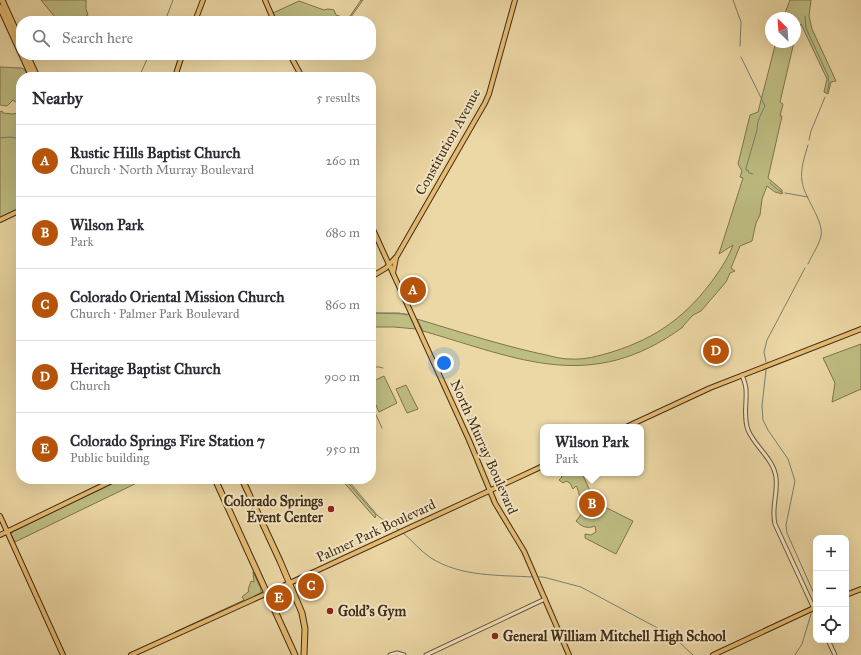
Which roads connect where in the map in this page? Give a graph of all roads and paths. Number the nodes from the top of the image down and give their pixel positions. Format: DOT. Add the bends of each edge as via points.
graph roads {
  1 [pos="2,0"];
  2 [pos="203,0"];
  3 [pos="265,0"];
  4 [pos="515,0"];
  5 [pos="0,7"];
  6 [pos="197,16"];
  7 [pos="272,16"];
  8 [pos="16,31"];
  9 [pos="16,40"];
  10 [pos="25,60"];
  11 [pos="26,60"];
  12 [pos="180,60"];
  13 [pos="293,60"];
  14 [pos="30,72"];
  15 [pos="33,72"];
  16 [pos="177,72"];
  17 [pos="299,72"];
  18 [pos="16,212"];
  19 [pos="0,220"];
  20 [pos="376,236"];
  21 [pos="396,256"];
  22 [pos="389,265"];
  23 [pos="393,273"];
  24 [pos="376,274"];
  25 [pos="861,329"];
  26 [pos="742,375"];
  27 [pos="632,424"];
  28 [pos="540,467"];
  29 [pos="106,484"];
  30 [pos="217,484"];
  31 [pos="244,484"];
  32 [pos="490,490"];
  33 [pos="0,516"];
  34 [pos="7,531"];
  35 [pos="0,534"];
  36 [pos="290,583"];
  37 [pos="861,589"];
  38 [pos="267,594"];
  39 [pos="849,594"];
  40 [pos="545,599"];
  41 [pos="813,603"];
  42 [pos="813,608"];
  43 [pos="830,643"];
  44 [pos="63,655"];
  45 [pos="131,655"];
  46 [pos="295,655"];
  47 [pos="304,655"];
  48 [pos="390,655"];
  49 [pos="404,655"];
  50 [pos="426,655"];
  51 [pos="569,655"];
  52 [pos="713,655"];
  53 [pos="836,655"];
  1 -- 8 [label="highway"];
  2 -- 6 [label="main road"];
  3 -- 7 [label="main road"];
  4 -- 21 [label="main road, Constitution Avenue" via="485,103"];
  5 -- 9 [label="highway"];
  10 -- 14 [label="highway"];
  11 -- 15 [label="highway"];
  12 -- 16 [label="main road"];
  13 -- 17 [label="main road"];
  18 -- 19 [label="main road"];
  20 -- 22 [label="main road, North Murray Boulevard"];
  21 -- 22 [label="main road, Constitution Avenue"];
  21 -- 23 [label="main road"];
  22 -- 23 [label="main road, North Murray Boulevard"];
  22 -- 24 [label="main road, Constitution Avenue"];
  23 -- 32 [label="main road, North Murray Boulevard" via="470,440"];
  25 -- 26 [label="main road"];
  26 -- 27 [label="main road"];
  26 -- 41 [label="street" via="746,391 745,412 748,428 776,476 773,515 775,524"];
  28 -- 32 [label="main road, Palmer Park Boulevard"];
  29 -- 34 [label="main road"];
  30 -- 38 [label="highway"];
  31 -- 36 [label="highway"];
  32 -- 36 [label="main road, Palmer Park Boulevard"];
  32 -- 40 [label="main road, North Murray Boulevard" via="524,551"];
  33 -- 34 [label="main road"];
  34 -- 35 [label="main road"];
  34 -- 44 [label="main road"];
  36 -- 38 [label="main road, Palmer Park Boulevard"];
  36 -- 47 [label="highway" via="304,620"];
  37 -- 39 [label="main road"];
  38 -- 45 [label="main road, Palmer Park Boulevard"];
  38 -- 46 [label="highway"];
  40 -- 50 [label="street"];
  40 -- 51 [label="main road, North Murray Boulevard"];
  42 -- 52 [label="main road"];
  43 -- 53 [label="street"];
  48 -- 49 [label="street"];
}
